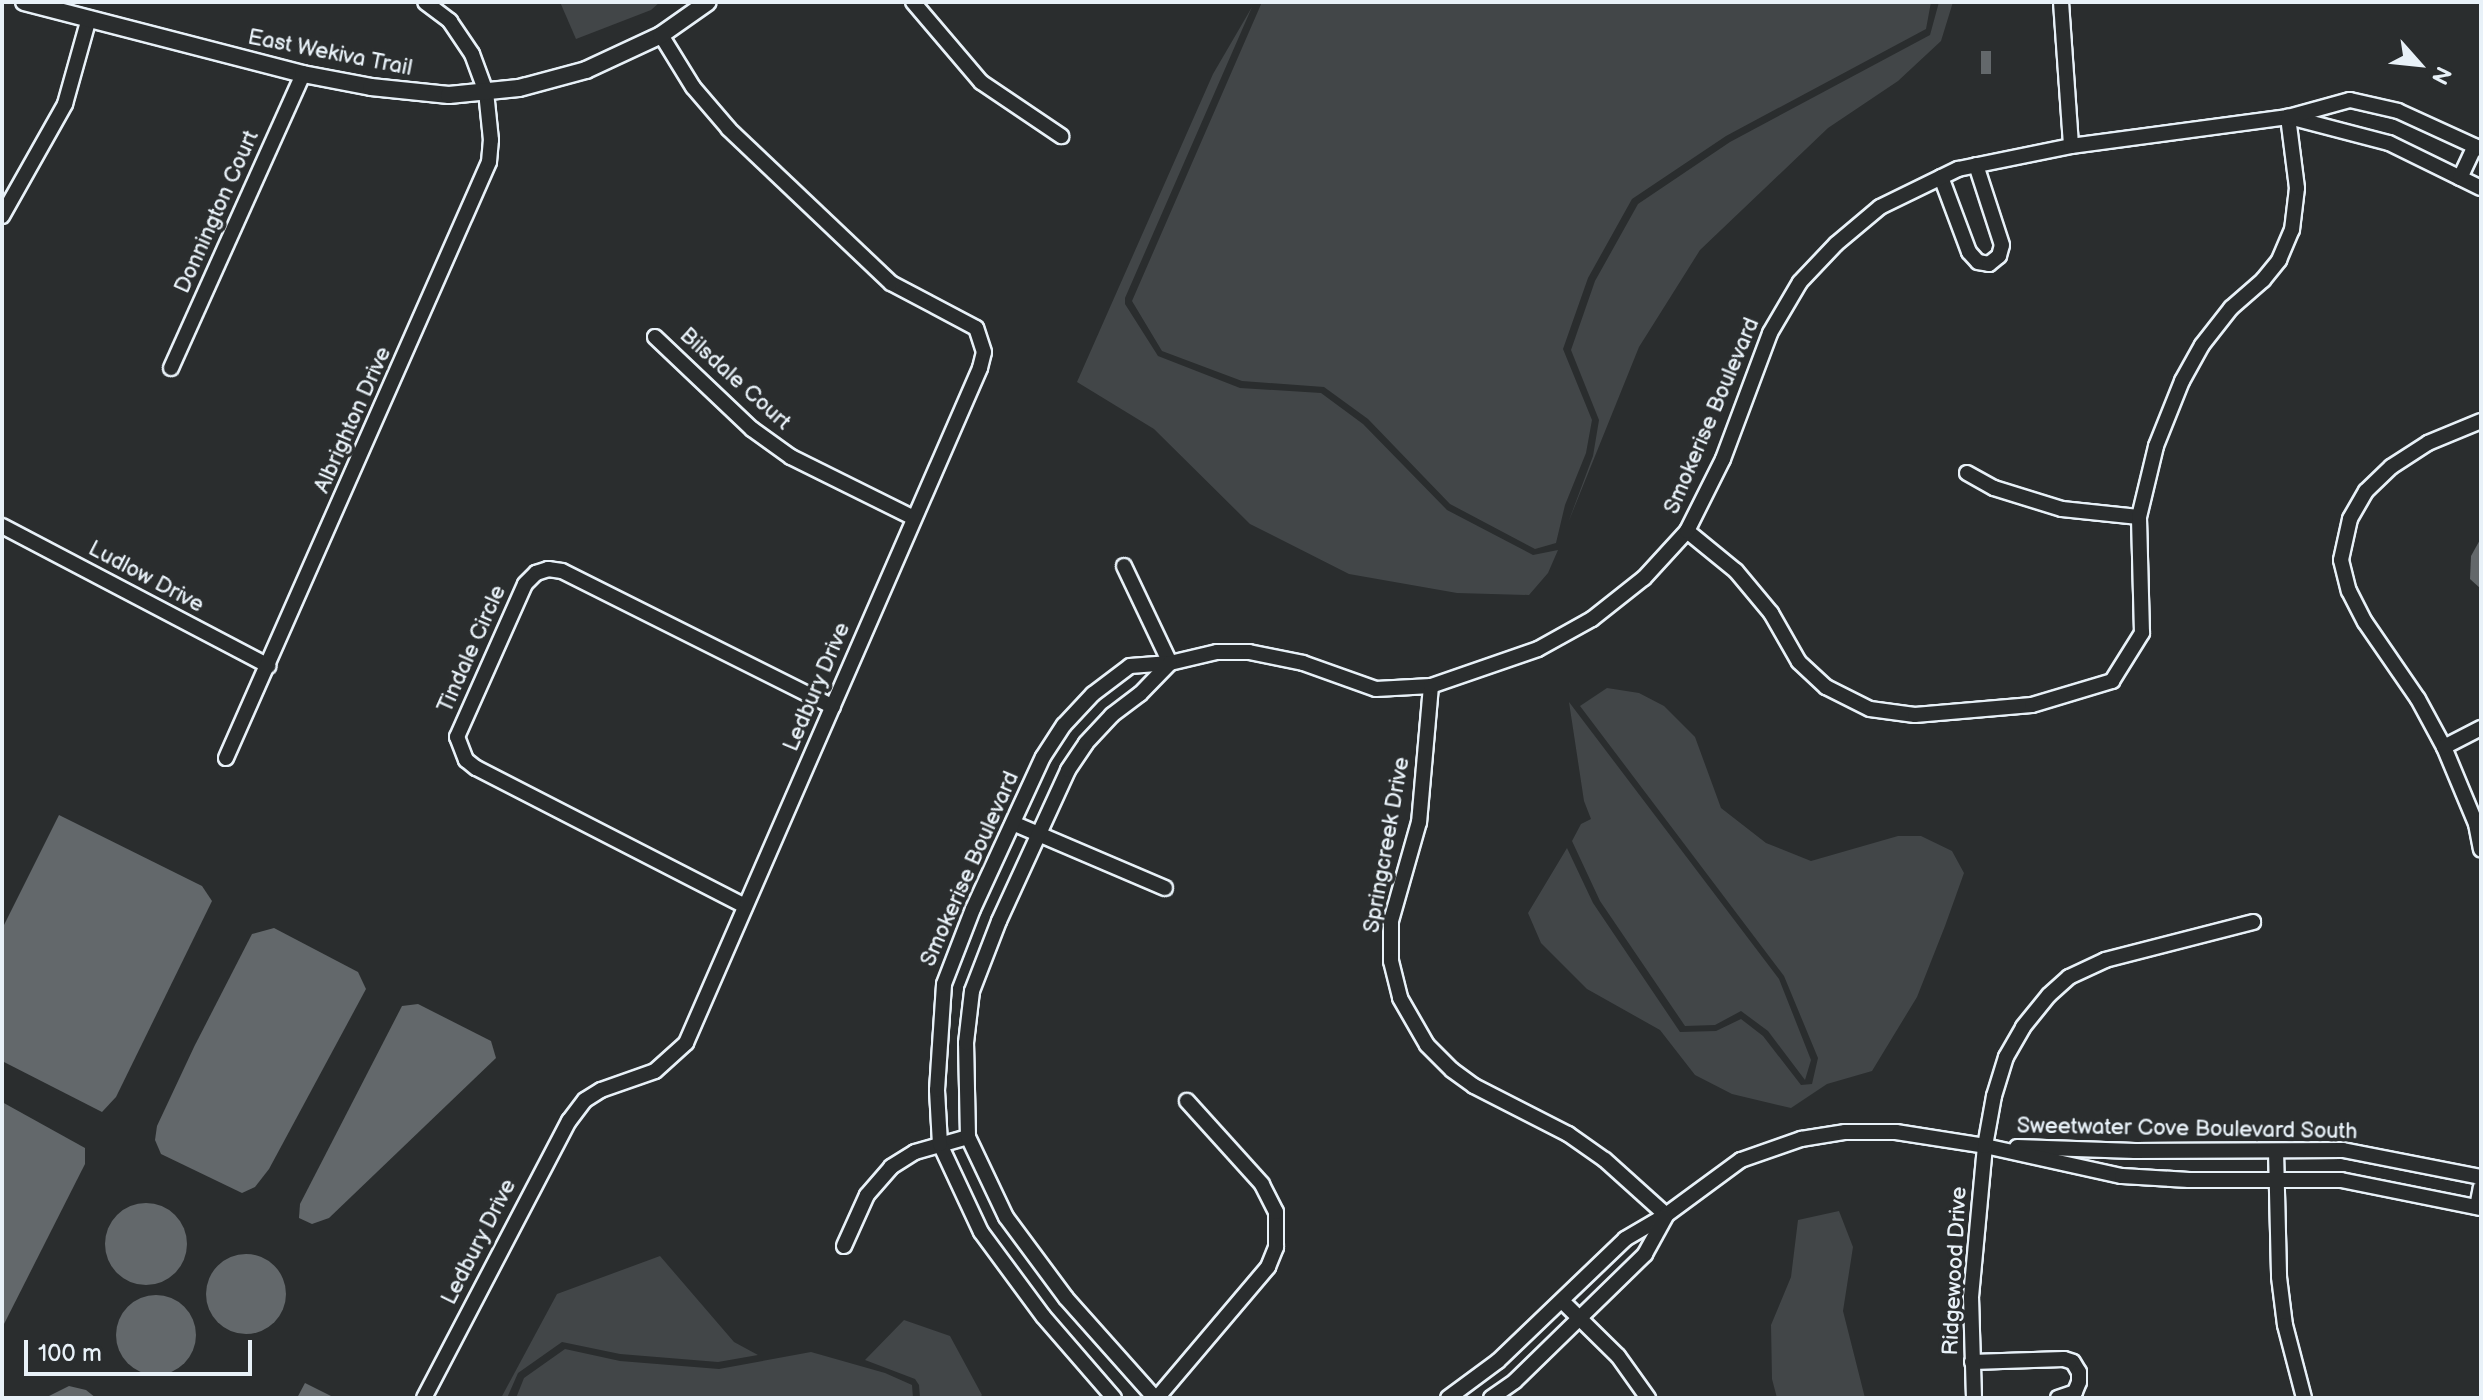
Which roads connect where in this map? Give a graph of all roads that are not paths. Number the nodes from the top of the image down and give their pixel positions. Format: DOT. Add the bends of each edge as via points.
graph roads {
  1 [pos="24,2"];
  2 [pos="425,2"];
  3 [pos="708,2"];
  4 [pos="913,2"];
  5 [pos="2061,2"];
  6 [pos="89,18"];
  7 [pos="661,35"];
  8 [pos="303,74"];
  9 [pos="486,92"];
  10 [pos="2288,117"];
  11 [pos="1061,136"];
  12 [pos="2071,146"];
  13 [pos="2478,148"];
  14 [pos="1976,165"];
  15 [pos="1941,177"];
  16 [pos="2460,178"];
  17 [pos="2481,188"];
  18 [pos="2,216"];
  19 [pos="655,337"];
  20 [pos="171,368"];
  21 [pos="2481,421"];
  22 [pos="1967,473"];
  23 [pos="2139,517"];
  24 [pos="914,518"];
  25 [pos="2,526"];
  26 [pos="1687,531"];
  27 [pos="1124,566"];
  28 [pos="1170,663"];
  29 [pos="269,666"];
  30 [pos="1431,686"];
  31 [pos="833,707"];
  32 [pos="2481,728"];
  33 [pos="2444,747"];
  34 [pos="226,758"];
  35 [pos="1015,824"];
  36 [pos="1041,836"];
  37 [pos="2481,850"];
  38 [pos="1165,888"];
  39 [pos="745,906"];
  40 [pos="2253,922"];
  41 [pos="1187,1101"];
  42 [pos="968,1137"];
  43 [pos="940,1144"];
  44 [pos="1985,1146"];
  45 [pos="2276,1151"];
  46 [pos="2481,1177"];
  47 [pos="2276,1181"];
  48 [pos="2481,1187"];
  49 [pos="2479,1208"];
  50 [pos="1666,1215"];
  51 [pos="844,1246"];
  52 [pos="1562,1301"];
  53 [pos="1580,1320"];
  54 [pos="1972,1362"];
  55 [pos="424,1398"];
  56 [pos="1114,1398"];
  57 [pos="1156,1398"];
  58 [pos="1448,1398"];
  59 [pos="1491,1398"];
  60 [pos="1648,1398"];
  61 [pos="1974,1398"];
  62 [pos="2058,1398"];
  63 [pos="2304,1398"];
  1 -- 6 [label="street, East Wekiva Trail"];
  2 -- 9 [label="street, Albrighton Drive" via="464,39"];
  3 -- 7 [label="street, East Wekiva Trail"];
  4 -- 11 [label="street" via="981,82"];
  5 -- 12 [label="street"];
  6 -- 8 [label="street, East Wekiva Trail"];
  6 -- 18 [label="street" via="65,104"];
  7 -- 9 [label="street, East Wekiva Trail" via="586,70"];
  7 -- 24 [label="street, Ledbury Drive" via="693,87 729,129 852,248 891,283 967,322 981,337 980,368"];
  8 -- 9 [label="street, East Wekiva Trail" via="406,92"];
  8 -- 20 [label="street, Donnington Court"];
  9 -- 29 [label="street, Albrighton Drive" via="489,162"];
  10 -- 12 [label="street, Smokerise Boulevard"];
  10 -- 13 [label="street, Smokerise Boulevard" via="2350,100 2398,111"];
  10 -- 16 [label="street, Smokerise Boulevard" via="2389,143"];
  10 -- 23 [label="street" via="2297,188 2292,230 2279,260 2231,308 2182,381 2156,446"];
  12 -- 14 [label="street, Smokerise Boulevard"];
  13 -- 16 [label="street"];
  14 -- 15 [label="street, Smokerise Boulevard"];
  14 -- 15 [label="street" via="2002,245 1989,264 1969,252"];
  15 -- 26 [label="street, Smokerise Boulevard" via="1880,207 1800,282 1770,333 1723,459"];
  16 -- 17 [label="street, Smokerise Boulevard"];
  19 -- 24 [label="street, Bilsdale Court" via="752,429 791,457"];
  21 -- 33 [label="street" via="2428,443 2366,491 2350,519 2341,560 2365,622"];
  22 -- 23 [label="street" via="1994,488 2062,509"];
  23 -- 26 [label="street" via="2142,633 2112,681 2032,705 1915,715 1870,709 1826,687 1799,662 1771,613 1736,571"];
  24 -- 31 [label="street, Ledbury Drive"];
  25 -- 29 [label="street, Ludlow Drive"];
  26 -- 30 [label="street, Smokerise Boulevard" via="1644,578 1592,619 1538,649"];
  27 -- 28 [label="street"];
  28 -- 30 [label="street, Smokerise Boulevard" via="1217,652 1249,652 1303,663 1376,689"];
  28 -- 35 [label="street, Smokerise Boulevard" via="1130,666 1093,694 1043,757"];
  28 -- 36 [label="street" via="1086,743 1068,770"];
  29 -- 34 [label="street, Albrighton Drive"];
  30 -- 50 [label="street, Springcreek Drive" via="1419,822 1391,921 1391,961 1400,998 1427,1045 1452,1070 1568,1134"];
  31 -- 39 [label="street, Ledbury Drive"];
  31 -- 39 [label="street, Tindale Circle" via="562,571 548,569 525,584 457,737 466,760 476,768"];
  32 -- 33 [label="street"];
  33 -- 37 [label="street" via="2476,824"];
  35 -- 36 [label="street"];
  35 -- 43 [label="street, Smokerise Boulevard" via="944,984 938,1041"];
  36 -- 38 [label="street"];
  36 -- 42 [label="street" via="972,991 966,1043"];
  39 -- 55 [label="street, Ledbury Drive" via="703,1009 678,1053 655,1071 601,1090 569,1121"];
  40 -- 44 [label="street, Ridgewood Drive" via="2105,960 2069,977 2023,1027 2006,1057"];
  41 -- 57 [label="street" via="1262,1184 1276,1212 1276,1247 1268,1267"];
  42 -- 43 [label="street"];
  42 -- 57 [label="street" via="1006,1217 1066,1298"];
  43 -- 51 [label="street" via="915,1152 876,1181"];
  43 -- 56 [label="street, Smokerise Boulevard" via="981,1232 1043,1316"];
  44 -- 45 [label="street, Sweetwater Cove Boulevard South"];
  44 -- 47 [label="street, Sweetwater Cove Boulevard South" via="2122,1176"];
  44 -- 50 [label="street, Sweetwater Cove Boulevard South" via="1896,1132 1801,1139 1741,1160"];
  44 -- 54 [label="street, Ridgewood Drive" via="1971,1297"];
  45 -- 46 [label="street, Sweetwater Cove Boulevard South" via="2343,1150"];
  45 -- 47 [label="street"];
  47 -- 49 [label="street, Sweetwater Cove Boulevard South" via="2341,1180"];
  47 -- 63 [label="street" via="2285,1325"];
  48 -- 49 [label="street"];
  50 -- 52 [label="street, Sweetwater Cove Boulevard South" via="1625,1239"];
  50 -- 53 [label="street, Sweetwater Cove Boulevard South" via="1645,1254"];
  52 -- 53 [label="street"];
  52 -- 58 [label="street, Sweetwater Cove Boulevard South" via="1498,1361"];
  53 -- 59 [label="street, Sweetwater Cove Boulevard South"];
  53 -- 60 [label="street" via="1618,1356"];
  54 -- 61 [label="street, Ridgewood Drive"];
  54 -- 62 [label="street" via="2073,1362 2079,1372 2075,1392"];
}
